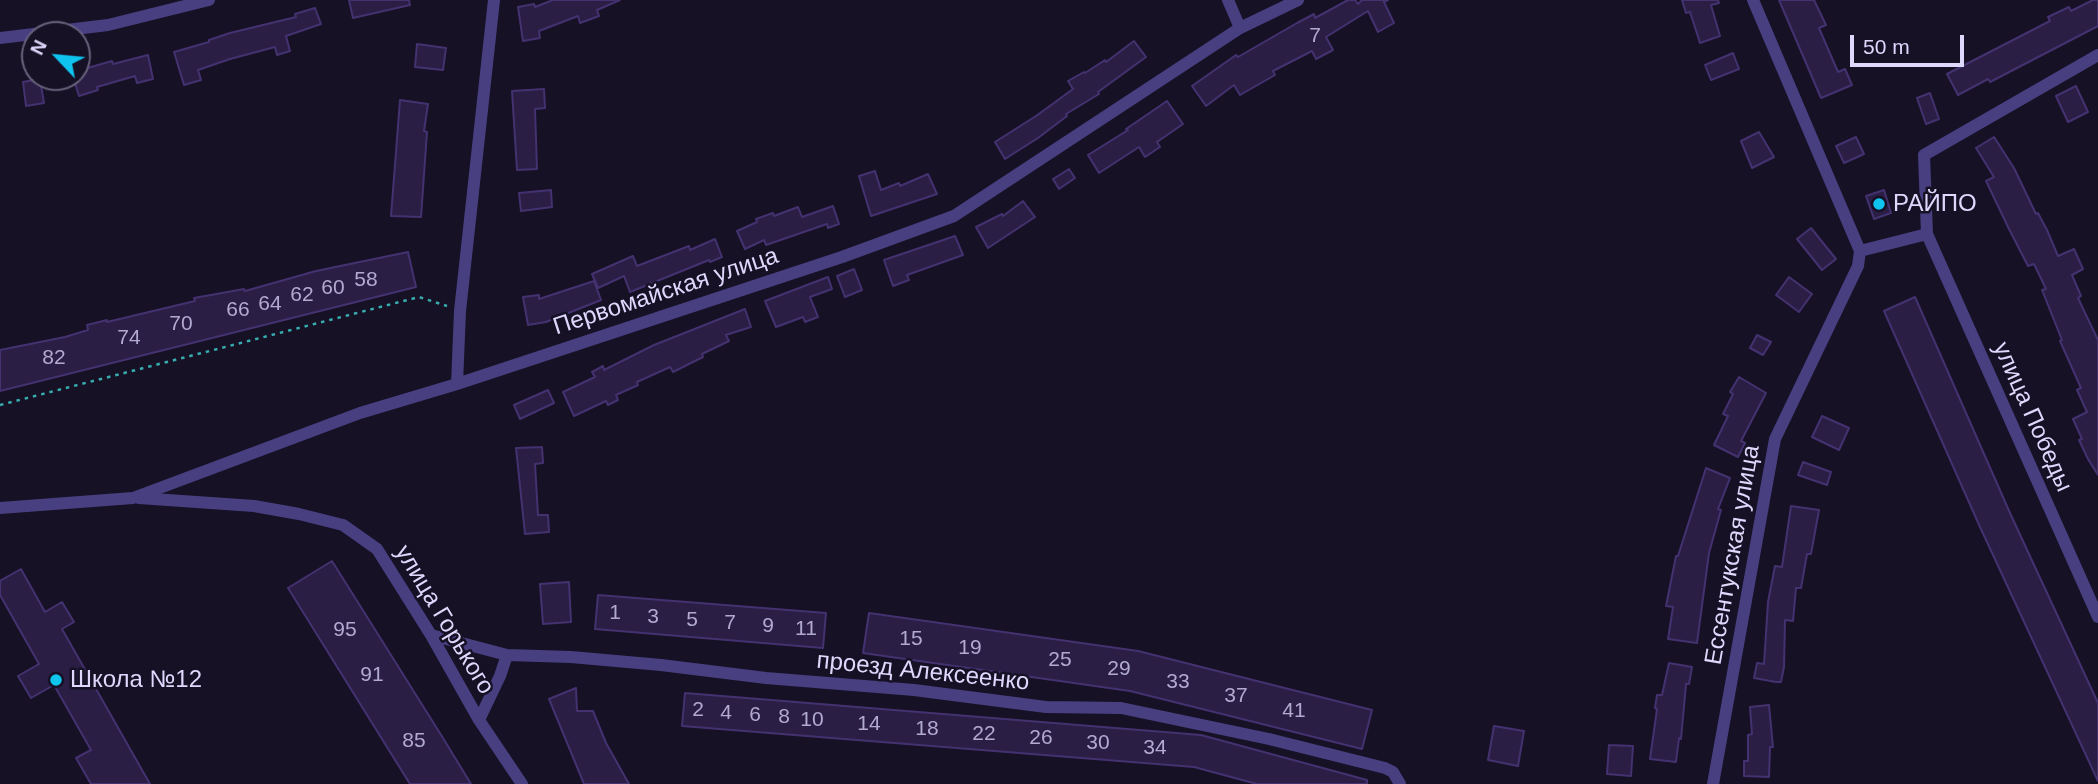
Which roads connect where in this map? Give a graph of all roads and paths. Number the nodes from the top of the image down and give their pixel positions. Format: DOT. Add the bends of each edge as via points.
graph roads {
  1 [pos="209,0"];
  2 [pos="494,0"];
  3 [pos="1228,0"];
  4 [pos="1298,0"];
  5 [pos="1753,0"];
  6 [pos="1240,28"];
  7 [pos="0,38"];
  8 [pos="2098,55"];
  9 [pos="1927,234"];
  10 [pos="1860,251"];
  11 [pos="460,311"];
  12 [pos="457,384"];
  13 [pos="0,405"];
  14 [pos="133,498"];
  15 [pos="0,508"];
  16 [pos="2098,617"];
  17 [pos="431,635"];
  18 [pos="507,655"];
  19 [pos="479,720"];
  20 [pos="522,784"];
  21 [pos="1400,784"];
  22 [pos="1713,784"];
  1 -- 7 [label="street" via="108,24"];
  2 -- 11 [label="street"];
  3 -- 6 [label="street"];
  4 -- 6 [label="street, Первомайская улица"];
  5 -- 10 [label="street"];
  6 -- 12 [label="street, Первомайская улица" via="954,216"];
  8 -- 9 [label="street, улица Победы" via="1924,155"];
  9 -- 10 [label="street"];
  9 -- 16 [label="street, улица Победы"];
  10 -- 22 [label="street, Ессентукская улица" via="1858,266 1775,439"];
  11 -- 12 [label="street"];
  11 -- 13 [label="path" via="419,297"];
  12 -- 14 [label="street, Первомайская улица" via="360,413"];
  14 -- 15 [label="street, Первомайская улица"];
  14 -- 17 [label="street, улица Горького" via="254,506 343,525 377,549"];
  17 -- 18 [label="street, проезд Алексеенко"];
  17 -- 19 [label="street, улица Горького"];
  18 -- 19 [label="street"];
  18 -- 21 [label="street, проезд Алексеенко" via="662,665 1046,707 1122,708 1385,768 1394,772"];
  19 -- 20 [label="street, улица Горького"];
}
